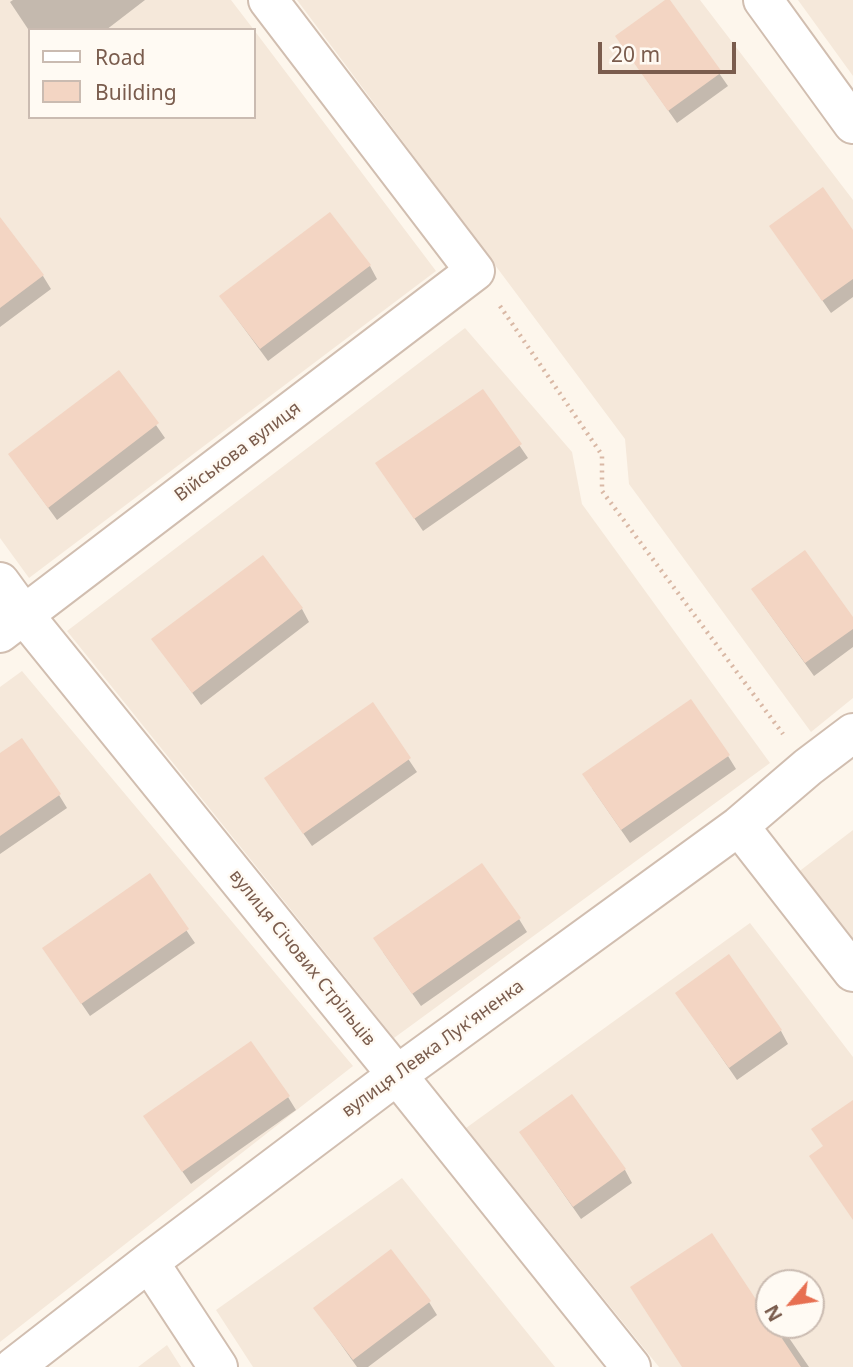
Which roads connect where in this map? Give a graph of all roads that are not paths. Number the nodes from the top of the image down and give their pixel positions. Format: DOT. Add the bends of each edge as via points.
graph roads {
  1 [pos="268,0"];
  2 [pos="763,0"];
  3 [pos="853,124"];
  4 [pos="0,582"];
  5 [pos="12,624"];
  6 [pos="853,733"];
  7 [pos="739,826"];
  8 [pos="853,972"];
  9 [pos="397,1075"];
  10 [pos="149,1262"];
  11 [pos="14,1367"];
  12 [pos="218,1367"];
  13 [pos="631,1367"];
  1 -- 5 [label="street, Військова вулиця" via="475,271"];
  2 -- 3 [label="street"];
  4 -- 5 [label="street, вулиця Січових Стрільців"];
  5 -- 9 [label="street, вулиця Січових Стрільців"];
  6 -- 7 [label="street, вулиця Левка Лук'яненка"];
  7 -- 8 [label="street"];
  7 -- 9 [label="street, вулиця Левка Лук'яненка"];
  9 -- 10 [label="street, вулиця Левка Лук'яненка"];
  9 -- 13 [label="street, вулиця Січових Стрільців"];
  10 -- 11 [label="street, вулиця Левка Лук'яненка"];
  10 -- 12 [label="street"];
}
